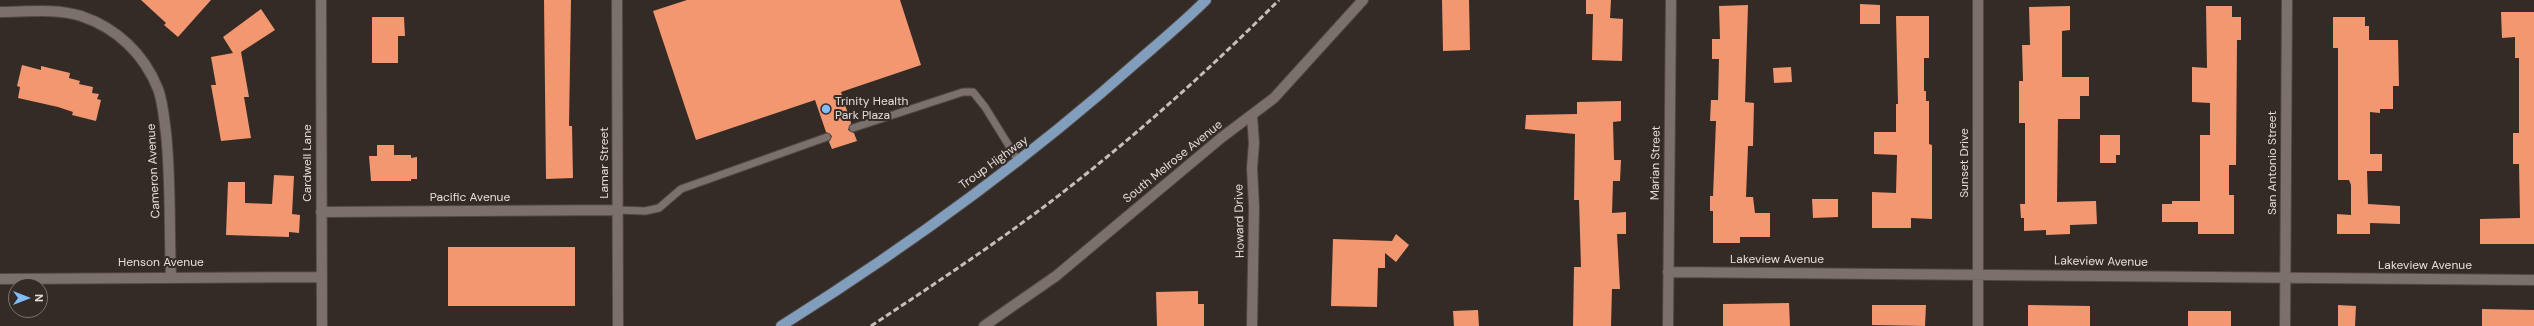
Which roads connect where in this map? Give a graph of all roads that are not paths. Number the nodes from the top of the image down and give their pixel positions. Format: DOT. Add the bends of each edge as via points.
graph roads {
  1 [pos="321,0"];
  2 [pos="617,0"];
  3 [pos="1206,0"];
  4 [pos="1363,0"];
  5 [pos="1671,0"];
  6 [pos="1978,0"];
  7 [pos="2287,0"];
  8 [pos="0,12"];
  9 [pos="1252,116"];
  10 [pos="853,128"];
  11 [pos="827,137"];
  12 [pos="1019,162"];
  13 [pos="618,210"];
  14 [pos="321,212"];
  15 [pos="1668,272"];
  16 [pos="1978,274"];
  17 [pos="171,276"];
  18 [pos="322,276"];
  19 [pos="2285,278"];
  20 [pos="0,279"];
  21 [pos="2534,280"];
  22 [pos="322,326"];
  23 [pos="618,326"];
  24 [pos="781,326"];
  25 [pos="984,326"];
  26 [pos="1252,326"];
  27 [pos="1668,326"];
  28 [pos="1978,326"];
  29 [pos="2285,326"];
  1 -- 14 [label="street, Cardwell Lane"];
  2 -- 13 [label="street, Lamar Street"];
  3 -- 12 [label="main road, Troup Highway" via="1098,97"];
  4 -- 9 [label="street, South Melrose Avenue" via="1274,98"];
  5 -- 15 [label="street, Marian Street"];
  6 -- 16 [label="street, Sunset Drive"];
  7 -- 19 [label="street, San Antonio Street"];
  8 -- 17 [label="street, Cameron Avenue" via="53,11 81,16 106,27 128,43 146,65 158,90 164,117 169,164"];
  9 -- 25 [label="street, South Melrose Avenue" via="1221,138 1056,276"];
  9 -- 26 [label="street, Howard Drive"];
  10 -- 12 [label="lane" via="963,92 973,92"];
  11 -- 13 [label="lane" via="681,189 659,208 644,211"];
  12 -- 24 [label="main road, Troup Highway" via="824,299"];
  13 -- 14 [label="street, Pacific Avenue"];
  13 -- 23 [label="street, Lamar Street"];
  14 -- 18 [label="street, Cardwell Lane"];
  15 -- 16 [label="street, Lakeview Avenue"];
  15 -- 27 [label="street, Marian Street"];
  16 -- 19 [label="street, Lakeview Avenue"];
  16 -- 28 [label="street, Sunset Drive"];
  17 -- 18 [label="street, Henson Avenue"];
  17 -- 20 [label="street, Henson Avenue"];
  18 -- 22 [label="street, Cardwell Lane"];
  19 -- 21 [label="street, Lakeview Avenue"];
  19 -- 29 [label="street, San Antonio Street"];
}
